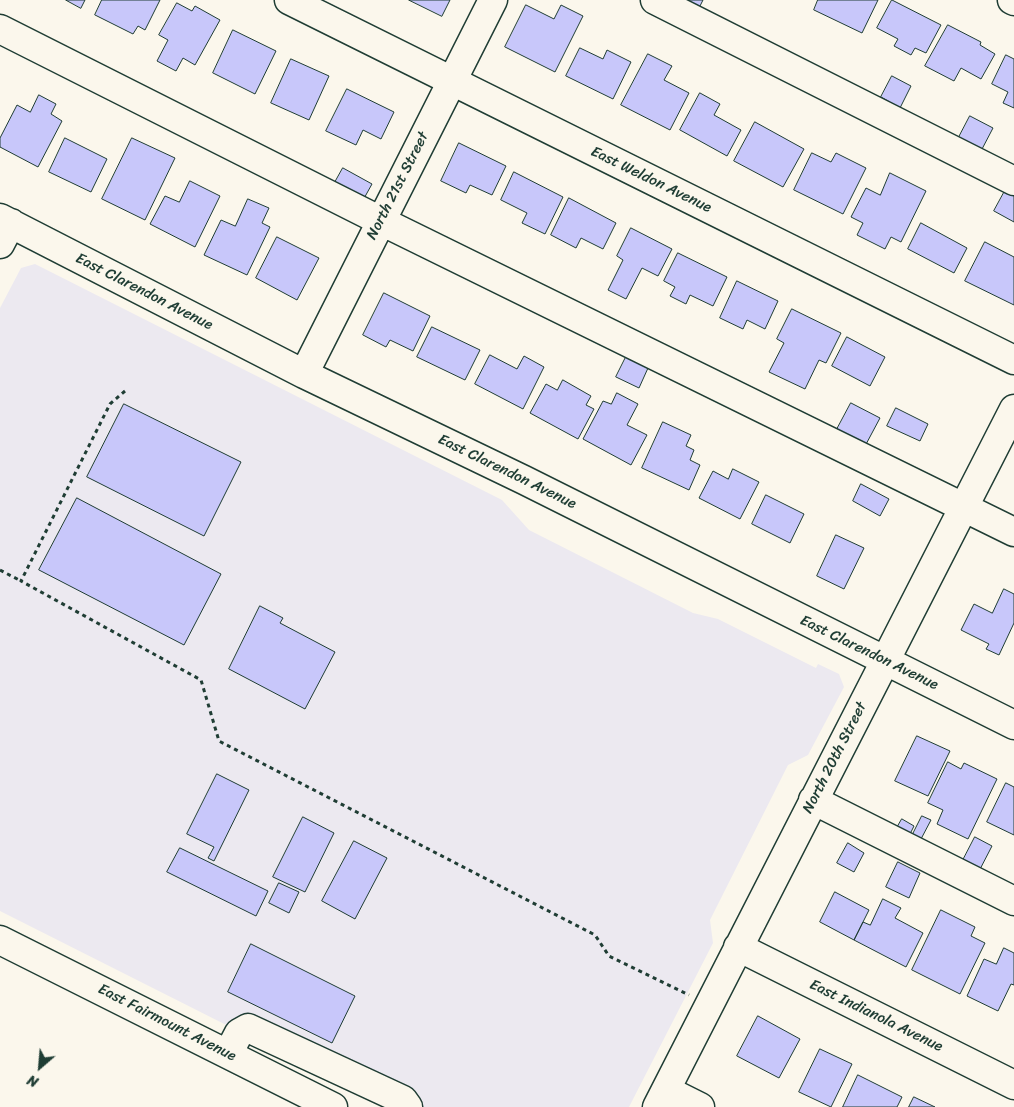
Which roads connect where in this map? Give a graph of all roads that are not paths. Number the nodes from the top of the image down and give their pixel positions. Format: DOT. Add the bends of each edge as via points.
graph roads {
  1 [pos="289,0"];
  2 [pos="493,0"];
  3 [pos="655,0"];
  4 [pos="0,29"];
  5 [pos="450,81"];
  6 [pos="1014,181"];
  7 [pos="381,221"];
  8 [pos="4,228"];
  9 [pos="1014,360"];
  10 [pos="304,374"];
  11 [pos="1014,409"];
  12 [pos="964,507"];
  13 [pos="1014,532"];
  14 [pos="884,660"];
  15 [pos="1014,725"];
  16 [pos="813,800"];
  17 [pos="1014,901"];
  18 [pos="0,940"];
  19 [pos="738,948"];
  20 [pos="228,1054"];
  21 [pos="1014,1084"];
  22 [pos="662,1099"];
  23 [pos="333,1107"];
  24 [pos="408,1107"];
  25 [pos="700,1107"];
  1 -- 5 [label="street, East Weldon Avenue"];
  2 -- 5 [label="street, North 21st Street"];
  3 -- 6 [label="street"];
  4 -- 7 [label="street"];
  5 -- 7 [label="street, North 21st Street"];
  5 -- 9 [label="street, East Weldon Avenue"];
  7 -- 10 [label="street, North 21st Street"];
  7 -- 12 [label="street"];
  8 -- 10 [label="street, East Clarendon Avenue"];
  10 -- 14 [label="street, East Clarendon Avenue" via="533,484"];
  11 -- 12 [label="street, North 20th Street"];
  12 -- 13 [label="street"];
  12 -- 14 [label="street, North 20th Street"];
  14 -- 15 [label="street, East Clarendon Avenue"];
  14 -- 16 [label="street, North 20th Street"];
  16 -- 17 [label="street"];
  16 -- 19 [label="street, North 20th Street"];
  18 -- 20 [label="street, East Fairmount Avenue"];
  19 -- 21 [label="street, East Indianola Avenue"];
  19 -- 22 [label="street, North 20th Street"];
  20 -- 23 [label="street, East Fairmount Avenue"];
  20 -- 24 [label="street" via="239,1033 248,1028 403,1100"];
  22 -- 25 [label="street"];
}
